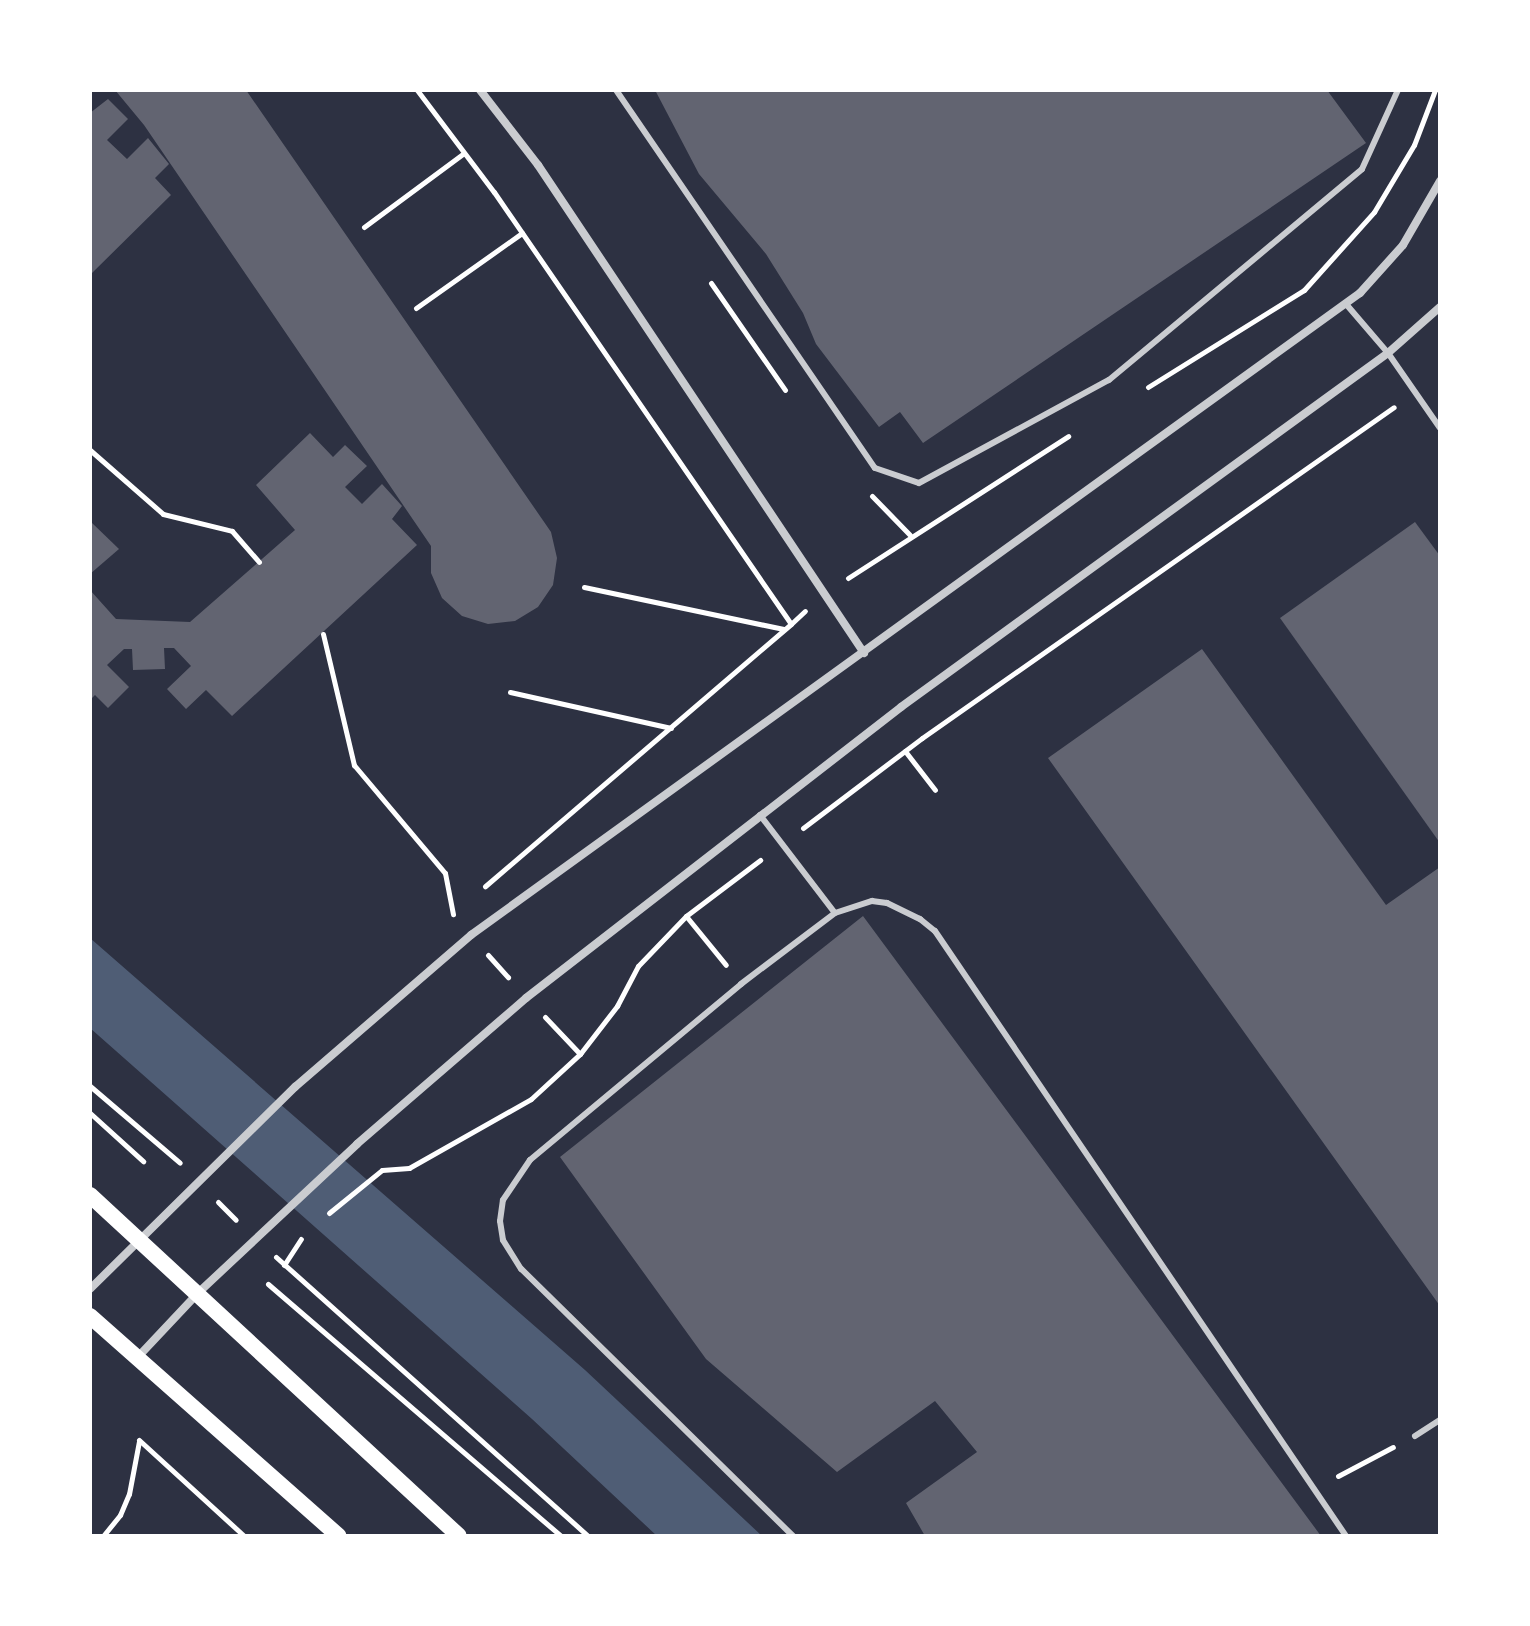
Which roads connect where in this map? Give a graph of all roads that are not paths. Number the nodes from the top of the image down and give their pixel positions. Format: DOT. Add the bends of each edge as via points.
graph roads {
  1 [pos="480,90"];
  2 [pos="616,90"];
  3 [pos="1398,90"];
  4 [pos="1440,181"];
  5 [pos="1346,304"];
  6 [pos="1440,307"];
  7 [pos="1388,353"];
  8 [pos="1440,428"];
  9 [pos="864,653"];
  10 [pos="760,815"];
  11 [pos="835,913"];
  12 [pos="90,1195"];
  13 [pos="139,1237"];
  14 [pos="90,1289"];
  15 [pos="198,1293"];
  16 [pos="90,1316"];
  17 [pos="136,1359"];
  18 [pos="1440,1420"];
  19 [pos="1415,1436"];
  20 [pos="339,1536"];
  21 [pos="459,1536"];
  22 [pos="793,1536"];
  23 [pos="1346,1536"];
  1 -- 9 [label="street" via="538,165"];
  2 -- 3 [label="lane" via="875,468 919,483 1109,380 1362,169"];
  4 -- 5 [label="street" via="1403,245"];
  5 -- 7 [label="lane"];
  5 -- 9 [label="street"];
  6 -- 7 [label="street"];
  7 -- 8 [label="lane"];
  7 -- 10 [label="street"];
  9 -- 13 [label="street" via="471,935 295,1087"];
  10 -- 11 [label="lane"];
  10 -- 15 [label="street" via="526,998 357,1144"];
  11 -- 22 [label="lane" via="530,1160 503,1200 500,1221 503,1240 521,1269"];
  11 -- 23 [label="lane" via="872,901 887,903 935,931"];
  12 -- 13 [label="main road"];
  13 -- 14 [label="street"];
  13 -- 15 [label="main road"];
  15 -- 17 [label="street"];
  15 -- 21 [label="main road"];
  16 -- 17 [label="main road"];
  17 -- 20 [label="main road"];
  18 -- 19 [label="lane"];
}
